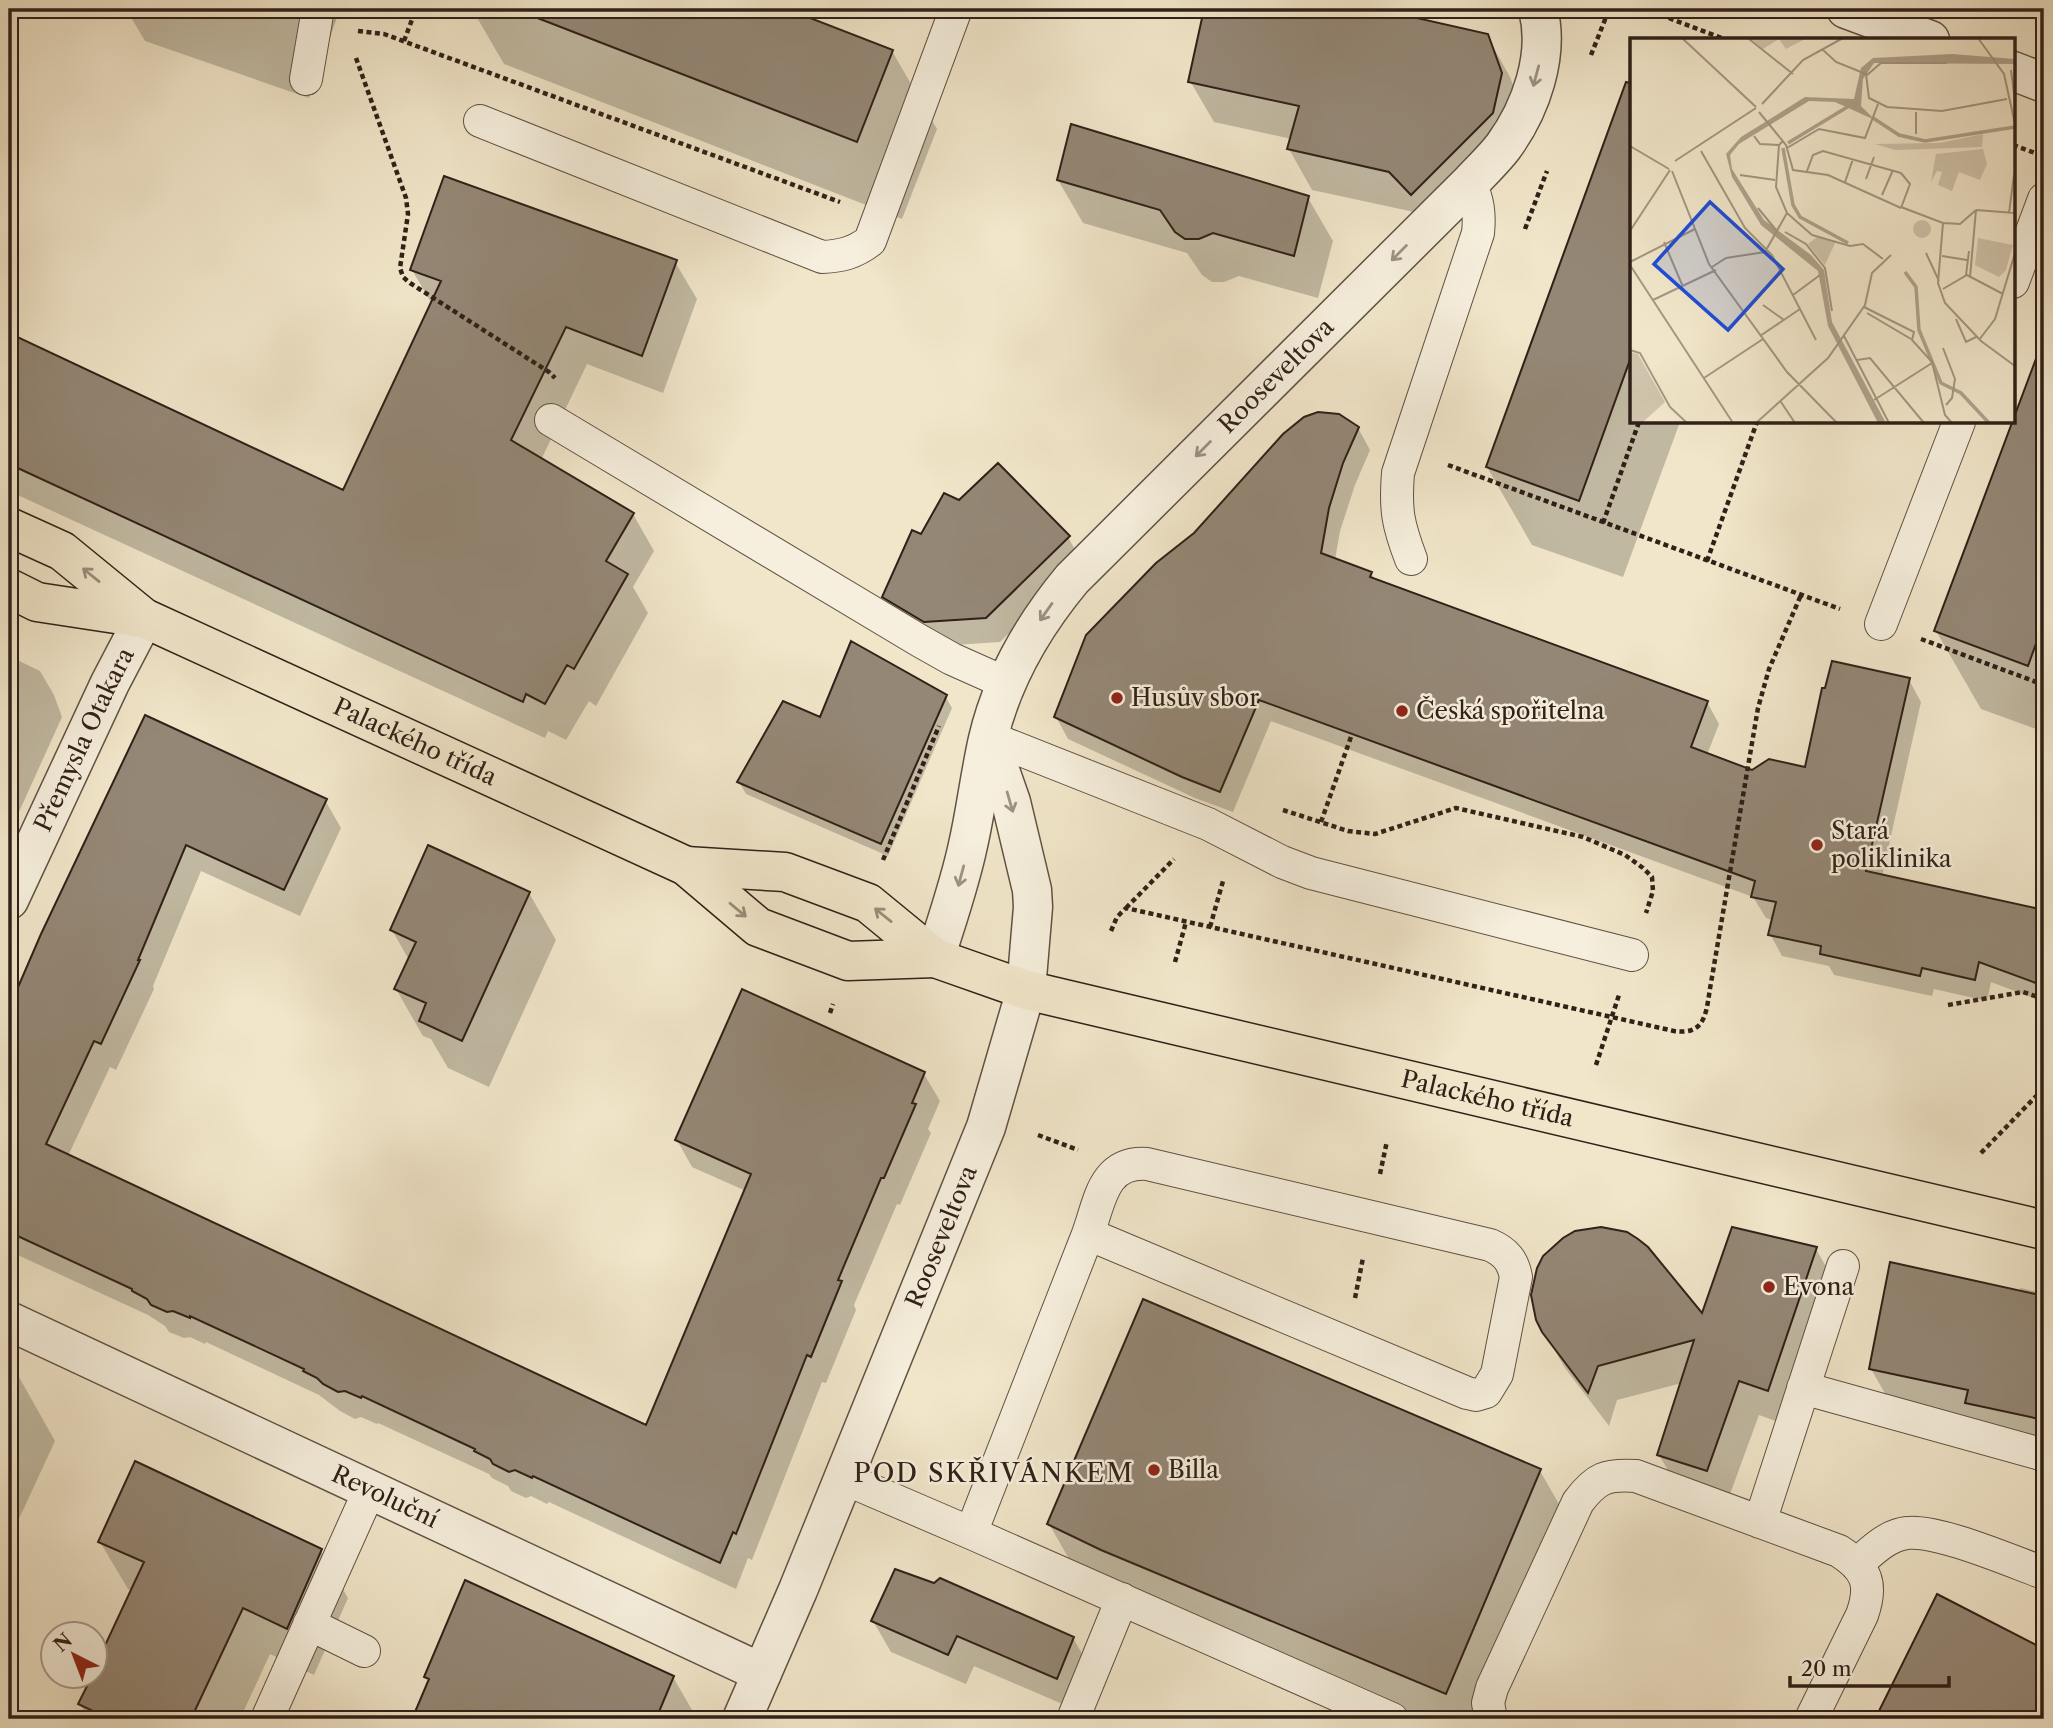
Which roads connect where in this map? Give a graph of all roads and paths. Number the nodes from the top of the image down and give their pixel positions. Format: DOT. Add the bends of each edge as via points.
graph roads {
  1 [pos="318,9"];
  2 [pos="416,9"];
  3 [pos="956,9"];
  4 [pos="1538,9"];
  5 [pos="1615,9"];
  6 [pos="1645,9"];
  7 [pos="1846,9"];
  8 [pos="346,32"];
  9 [pos="1722,38"];
  10 [pos="1925,38"];
  11 [pos="404,41"];
  12 [pos="1588,65"];
  13 [pos="2014,71"];
  14 [pos="306,79"];
  15 [pos="2044,83"];
  16 [pos="480,121"];
  17 [pos="2014,145"];
  18 [pos="2044,156"];
  19 [pos="1548,169"];
  20 [pos="1470,183"];
  21 [pos="2044,199"];
  22 [pos="879,218"];
  23 [pos="1523,234"];
  24 [pos="2014,279"];
  25 [pos="551,420"];
  26 [pos="1638,424"];
  27 [pos="1755,424"];
  28 [pos="1958,424"];
  29 [pos="1442,460"];
  30 [pos="1603,523"];
  31 [pos="9,527"];
  32 [pos="1410,559"];
  33 [pos="1707,561"];
  34 [pos="9,588"];
  35 [pos="1801,595"];
  36 [pos="144,618"];
  37 [pos="1881,624"];
  38 [pos="1008,684"];
  39 [pos="2044,685"];
  40 [pos="943,716"];
  41 [pos="1352,734"];
  42 [pos="988,737"];
  43 [pos="1276,807"];
  44 [pos="1321,822"];
  45 [pos="883,861"];
  46 [pos="686,866"];
  47 [pos="9,900"];
  48 [pos="1186,922"];
  49 [pos="1111,931"];
  50 [pos="1632,955"];
  51 [pos="935,958"];
  52 [pos="1175,962"];
  53 [pos="1026,990"];
  54 [pos="2044,999"];
  55 [pos="1948,1005"];
  56 [pos="1612,1017"];
  57 [pos="1596,1065"];
  58 [pos="2044,1088"];
  59 [pos="1038,1135"];
  60 [pos="1062,1144"];
  61 [pos="1981,1153"];
  62 [pos="2044,1230"];
  63 [pos="1088,1234"];
  64 [pos="1843,1266"];
  65 [pos="9,1321"];
  66 [pos="1803,1388"];
  67 [pos="2044,1455"];
  68 [pos="843,1478"];
  69 [pos="370,1489"];
  70 [pos="1760,1522"];
  71 [pos="971,1533"];
  72 [pos="1857,1564"];
  73 [pos="2044,1573"];
  74 [pos="1122,1600"];
  75 [pos="309,1624"];
  76 [pos="364,1651"];
  77 [pos="762,1673"];
  78 [pos="267,1719"];
  79 [pos="742,1719"];
  80 [pos="1073,1719"];
  81 [pos="1392,1719"];
  82 [pos="1491,1719"];
  83 [pos="1811,1719"];
  1 -- 8 [label="path"];
  1 -- 14 [label="lane"];
  2 -- 11 [label="path"];
  3 -- 22 [label="lane"];
  4 -- 20 [label="street, Rooseveltova, one-way" via="1542,48 1524,110 1502,148"];
  5 -- 12 [label="path" via="1608,12"];
  6 -- 9 [label="path"];
  7 -- 10 [label="street"];
  8 -- 11 [label="path" via="372,32"];
  8 -- 25 [label="path" via="406,198 403,276 549,372 560,383 561,398"];
  11 -- 22 [label="path"];
  13 -- 15 [label="street"];
  16 -- 22 [label="lane" via="822,257 856,252 870,241"];
  17 -- 18 [label="path"];
  19 -- 23 [label="path"];
  20 -- 32 [label="lane" via="1480,215 1478,233 1398,473 1395,506"];
  20 -- 38 [label="street, Rooseveltova, one-way" via="1072,579 1031,634"];
  21 -- 24 [label="lane"];
  25 -- 38 [label="lane" via="920,641"];
  26 -- 30 [label="path"];
  27 -- 33 [label="path"];
  28 -- 37 [label="lane"];
  29 -- 30 [label="path"];
  30 -- 33 [label="path"];
  36 -- 31 [label="main road, Palackého třída, one-way" via="62,551"];
  33 -- 35 [label="path"];
  34 -- 36 [label="main road, Palackého třída" via="37,602"];
  35 -- 37 [label="path"];
  35 -- 56 [label="path" via="1769,669 1758,708 1701,1023 1685,1033"];
  36 -- 46 [label="main road, Palackého třída"];
  36 -- 47 [label="street, Přemysla Otakara"];
  37 -- 39 [label="path"];
  38 -- 42 [label="street, Rooseveltova"];
  40 -- 45 [label="path"];
  41 -- 44 [label="path"];
  42 -- 50 [label="lane" via="1208,824 1311,873"];
  42 -- 51 [label="street, Rooseveltova, one-way" via="963,867"];
  42 -- 53 [label="street, Rooseveltova, one-way" via="1011,802 1032,890"];
  43 -- 44 [label="path"];
  44 -- 50 [label="path" via="1375,834 1456,808 1594,841 1625,855 1651,877 1653,891"];
  51 -- 46 [label="main road, Palackého třída, one-way" via="868,903 785,872"];
  46 -- 51 [label="main road, Palackého třída, one-way" via="758,927 848,961"];
  48 -- 49 [label="path" via="1126,908"];
  48 -- 52 [label="path"];
  48 -- 56 [label="path"];
  50 -- 56 [label="path"];
  51 -- 53 [label="main road, Palackého třída"];
  53 -- 62 [label="main road, Palackého třída"];
  53 -- 68 [label="street, Rooseveltova" via="986,1127"];
  54 -- 55 [label="path" via="2023,992"];
  56 -- 57 [label="path"];
  58 -- 61 [label="path"];
  59 -- 60 [label="path"];
  63 -- 63 [label="lane" via="1106,1184 1113,1173 1133,1163 1490,1245 1512,1262 1516,1277 1497,1374 1486,1392 1467,1393"];
  63 -- 71 [label="lane"];
  64 -- 66 [label="lane"];
  65 -- 69 [label="street, Revoluční"];
  66 -- 67 [label="lane"];
  66 -- 70 [label="lane"];
  68 -- 71 [label="lane"];
  68 -- 77 [label="street, Rooseveltova"];
  69 -- 75 [label="lane"];
  69 -- 77 [label="street, Revoluční"];
  70 -- 72 [label="lane" via="1839,1551"];
  70 -- 82 [label="lane" via="1636,1476 1602,1478 1578,1502 1492,1688 1488,1703"];
  71 -- 74 [label="lane"];
  72 -- 73 [label="lane" via="1894,1536 1921,1532"];
  72 -- 83 [label="lane" via="1868,1586 1868,1598"];
  74 -- 80 [label="lane"];
  74 -- 81 [label="lane"];
  75 -- 76 [label="lane"];
  75 -- 78 [label="lane"];
  77 -- 79 [label="street, Rooseveltova"];
}
